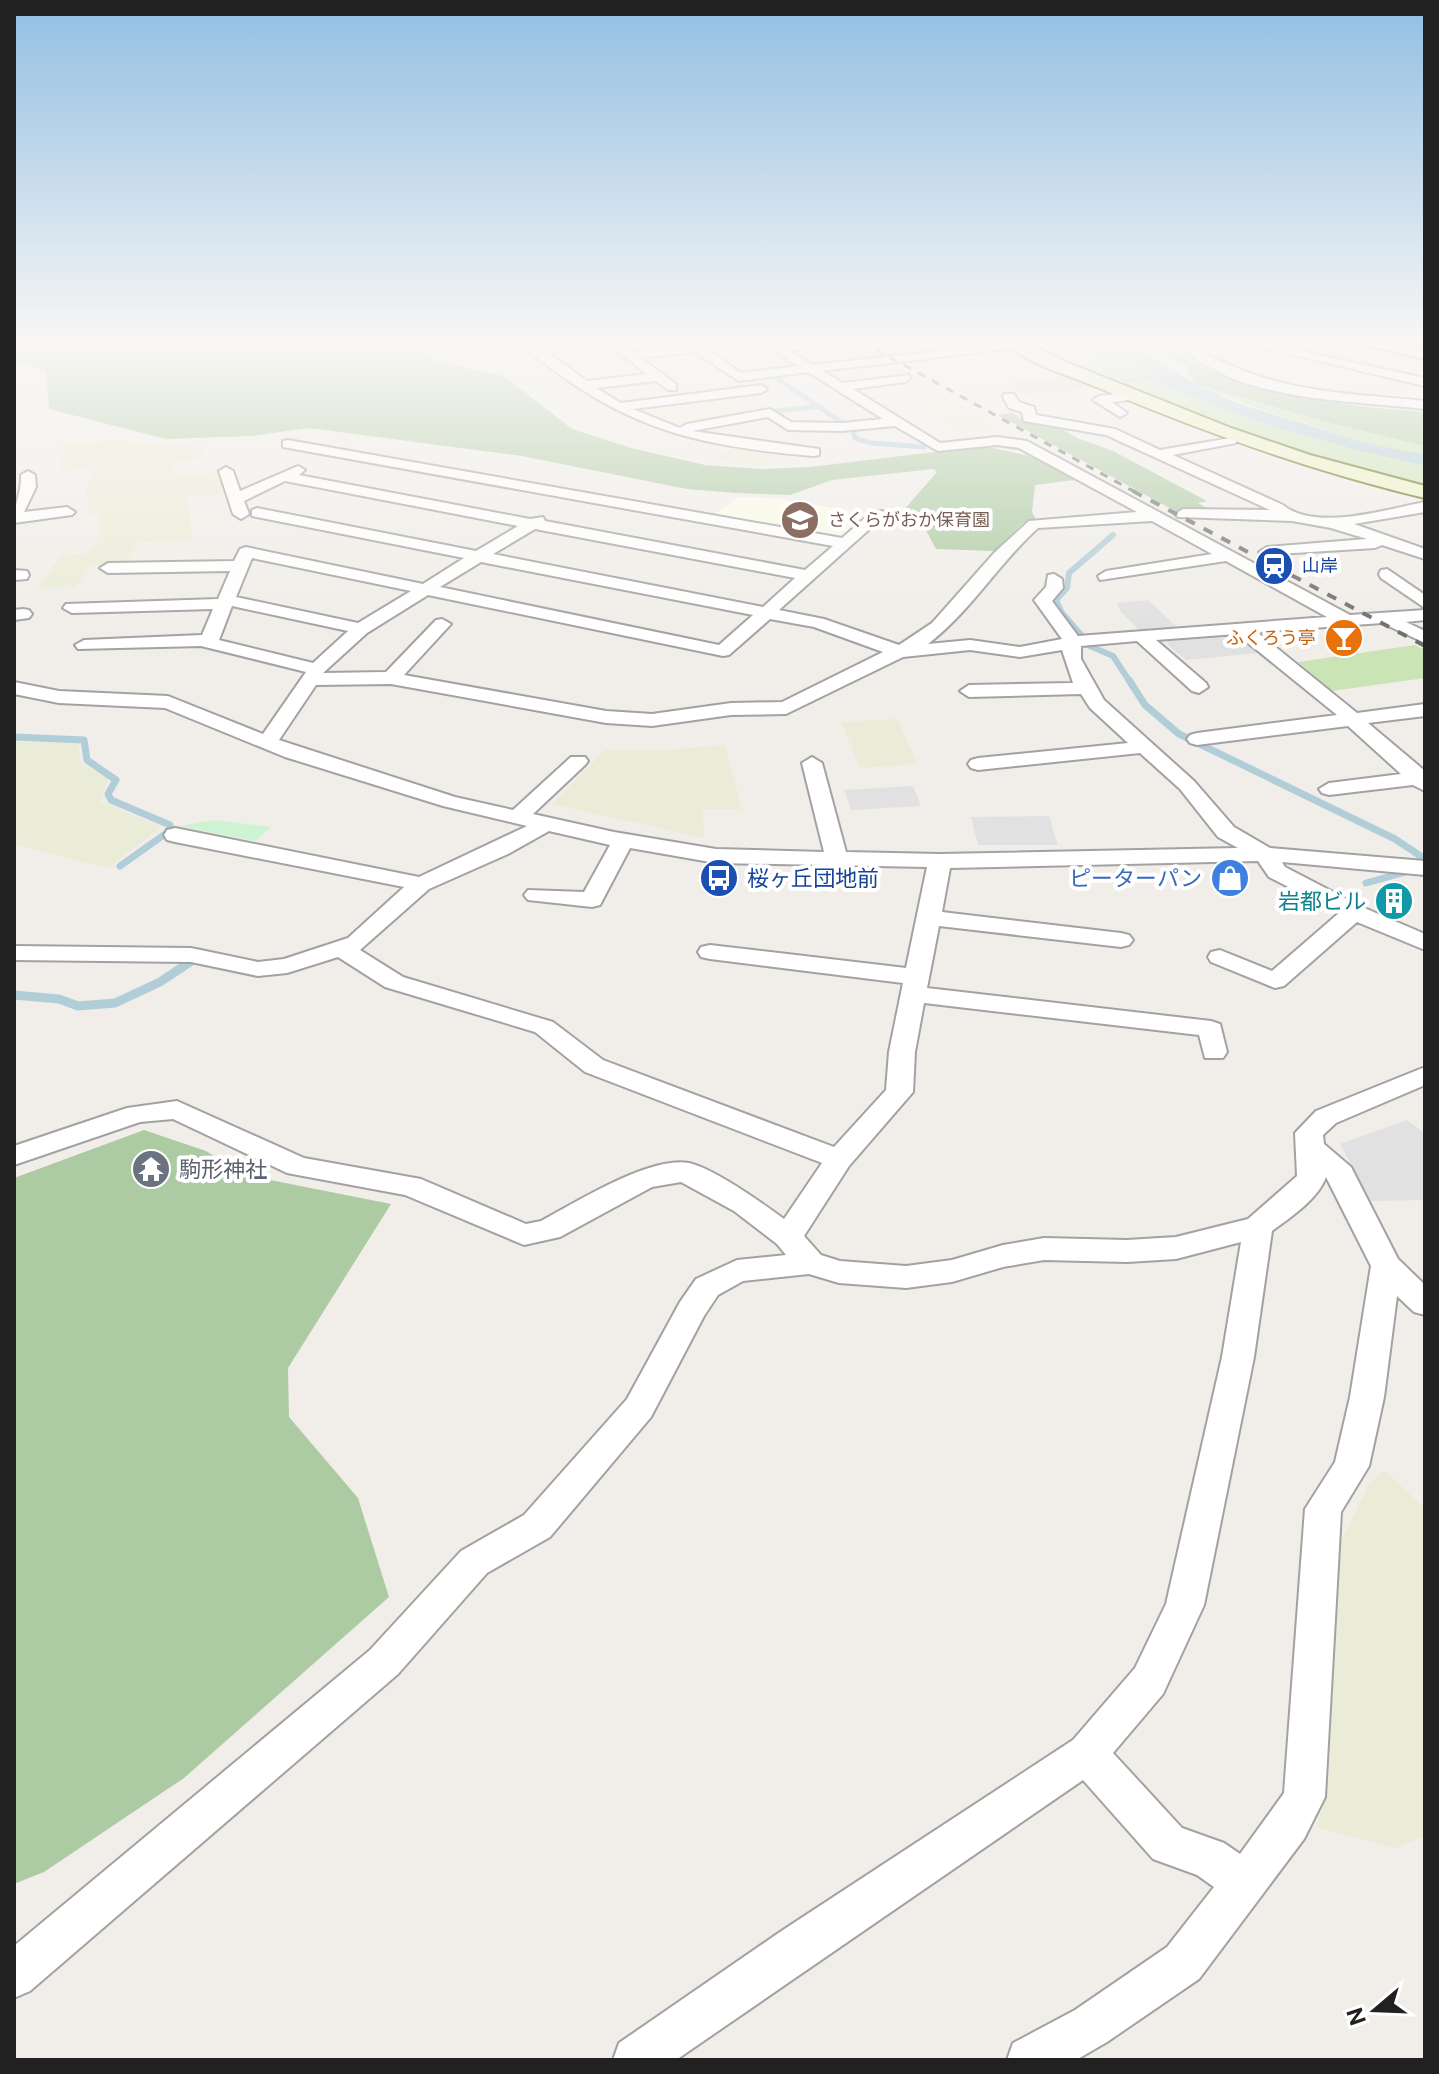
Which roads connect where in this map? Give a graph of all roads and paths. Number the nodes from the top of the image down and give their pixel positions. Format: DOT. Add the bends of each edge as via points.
graph roads {
  1 [pos="715,439"];
  2 [pos="925,439"];
  3 [pos="1125,439"];
  4 [pos="1239,439"];
  5 [pos="1231,440"];
  6 [pos="288,444"];
  7 [pos="334,452"];
  8 [pos="814,452"];
  9 [pos="1159,454"];
  10 [pos="226,471"];
  11 [pos="28,475"];
  12 [pos="285,477"];
  13 [pos="1425,492"];
  14 [pos="579,495"];
  15 [pos="236,499"];
  16 [pos="1425,507"];
  17 [pos="67,512"];
  18 [pos="878,514"];
  19 [pos="1183,514"];
  20 [pos="1286,515"];
  21 [pos="1153,516"];
  22 [pos="14,518"];
  23 [pos="532,523"];
  24 [pos="1334,523"];
  25 [pos="1391,542"];
  26 [pos="845,543"];
  27 [pos="1267,552"];
  28 [pos="1425,554"];
  29 [pos="478,556"];
  30 [pos="1229,556"];
  31 [pos="241,566"];
  32 [pos="108,568"];
  33 [pos="1387,574"];
  34 [pos="809,576"];
  35 [pos="1106,576"];
  36 [pos="1054,579"];
  37 [pos="423,590"];
  38 [pos="225,602"];
  39 [pos="1425,603"];
  40 [pos="72,608"];
  41 [pos="767,614"];
  42 [pos="1425,615"];
  43 [pos="1385,618"];
  44 [pos="1346,620"];
  45 [pos="442,624"];
  46 [pos="361,629"];
  47 [pos="1243,630"];
  48 [pos="1143,637"];
  49 [pos="1425,638"];
  50 [pos="210,640"];
  51 [pos="1073,642"];
  52 [pos="84,645"];
  53 [pos="900,652"];
  54 [pos="315,674"];
  55 [pos="391,678"];
  56 [pos="1199,687"];
  57 [pos="1086,688"];
  58 [pos="17,691"];
  59 [pos="969,691"];
  60 [pos="1425,710"];
  61 [pos="1350,719"];
  62 [pos="1197,739"];
  63 [pos="267,743"];
  64 [pos="1143,747"];
  65 [pos="578,761"];
  66 [pos="812,763"];
  67 [pos="978,764"];
  68 [pos="1422,780"];
  69 [pos="1329,789"];
  70 [pos="518,817"];
  71 [pos="546,824"];
  72 [pos="175,835"];
  73 [pos="623,840"];
  74 [pos="1265,854"];
  75 [pos="837,860"];
  76 [pos="940,861"];
  77 [pos="1425,868"];
  78 [pos="421,884"];
  79 [pos="536,895"];
  80 [pos="1354,912"];
  81 [pos="929,918"];
  82 [pos="1121,940"];
  83 [pos="1425,943"];
  84 [pos="344,950"];
  85 [pos="710,952"];
  86 [pos="14,953"];
  87 [pos="1220,957"];
  88 [pos="915,986"];
  89 [pos="1214,1052"];
  90 [pos="1425,1075"];
  91 [pos="1310,1147"];
  92 [pos="14,1156"];
  93 [pos="839,1159"];
  94 [pos="1258,1227"];
  95 [pos="799,1250"];
  96 [pos="1386,1266"];
  97 [pos="1425,1304"];
  98 [pos="1087,1754"];
  99 [pos="1244,1882"];
  100 [pos="14,1975"];
  101 [pos="636,2060"];
  102 [pos="1030,2060"];
  1 -- 8 [label="street"];
  2 -- 21 [label="street" via="938,447 1022,444"];
  3 -- 9 [label="street"];
  4 -- 13 [label="street" via="1324,468"];
  5 -- 9 [label="street"];
  6 -- 7 [label="street"];
  7 -- 12 [label="street"];
  7 -- 14 [label="street"];
  9 -- 20 [label="street"];
  10 -- 15 [label="street"];
  11 -- 22 [label="street" via="29,487"];
  12 -- 15 [label="street"];
  12 -- 23 [label="street"];
  14 -- 23 [label="street"];
  14 -- 26 [label="street"];
  15 -- 29 [label="street" via="250,517"];
  16 -- 24 [label="street"];
  17 -- 22 [label="street"];
  18 -- 26 [label="street"];
  19 -- 20 [label="street"];
  20 -- 24 [label="street"];
  21 -- 30 [label="street"];
  21 -- 53 [label="street" via="1034,524 918,645"];
  23 -- 29 [label="street"];
  23 -- 34 [label="street"];
  24 -- 25 [label="street"];
  25 -- 27 [label="street"];
  25 -- 28 [label="street"];
  26 -- 34 [label="street"];
  29 -- 37 [label="street"];
  29 -- 41 [label="street"];
  30 -- 35 [label="street"];
  30 -- 44 [label="street"];
  31 -- 32 [label="street"];
  31 -- 37 [label="street" via="246,552"];
  31 -- 38 [label="street"];
  33 -- 39 [label="street"];
  34 -- 41 [label="street"];
  36 -- 51 [label="street" via="1055,588 1043,600"];
  37 -- 41 [label="street" via="723,651"];
  37 -- 46 [label="street"];
  38 -- 40 [label="street"];
  38 -- 46 [label="street"];
  38 -- 50 [label="street"];
  41 -- 53 [label="street" via="818,623"];
  42 -- 43 [label="street"];
  43 -- 44 [label="street"];
  43 -- 49 [label="street"];
  44 -- 47 [label="street"];
  45 -- 55 [label="street"];
  46 -- 54 [label="street"];
  47 -- 48 [label="street"];
  47 -- 61 [label="street"];
  48 -- 51 [label="street"];
  48 -- 56 [label="street"];
  50 -- 52 [label="street"];
  50 -- 54 [label="street"];
  51 -- 53 [label="street" via="1020,652 970,645"];
  51 -- 57 [label="street" via="1072,659"];
  53 -- 55 [label="street" via="786,708 652,720 606,717"];
  54 -- 55 [label="street"];
  54 -- 63 [label="street"];
  57 -- 59 [label="street"];
  57 -- 64 [label="street"];
  58 -- 63 [label="street" via="168,702"];
  60 -- 61 [label="street"];
  61 -- 62 [label="street"];
  61 -- 68 [label="street"];
  63 -- 70 [label="street" via="450,802"];
  64 -- 67 [label="street"];
  64 -- 74 [label="street" via="1197,796 1226,832"];
  65 -- 70 [label="street"];
  66 -- 75 [label="street"];
  68 -- 69 [label="street"];
  70 -- 71 [label="street"];
  71 -- 73 [label="street"];
  71 -- 78 [label="street"];
  72 -- 78 [label="street"];
  73 -- 75 [label="street" via="716,856"];
  73 -- 79 [label="street" via="592,900"];
  74 -- 76 [label="street"];
  74 -- 77 [label="street"];
  74 -- 80 [label="street" via="1277,872"];
  75 -- 76 [label="street"];
  76 -- 81 [label="street"];
  78 -- 84 [label="street"];
  80 -- 83 [label="street"];
  80 -- 87 [label="street" via="1275,981"];
  81 -- 82 [label="street"];
  81 -- 88 [label="street"];
  84 -- 86 [label="street" via="258,969 191,955"];
  84 -- 93 [label="street" via="394,982 544,1027 594,1066"];
  85 -- 88 [label="street"];
  88 -- 89 [label="street" via="1211,1029"];
  88 -- 93 [label="street" via="899,1092"];
  90 -- 91 [label="street" via="1326,1117 1309,1133"];
  91 -- 94 [label="street" via="1312,1179"];
  91 -- 96 [label="street" via="1341,1174"];
  92 -- 95 [label="street" via="137,1114 177,1110 297,1166 411,1186 524,1235 549,1230 645,1179 685,1172 744,1204"];
  93 -- 95 [label="street"];
  94 -- 95 [label="street" via="1176,1248 1044,1249 906,1277 839,1272"];
  94 -- 98 [label="street" via="1238,1357 1185,1605 1149,1681"];
  95 -- 100 [label="street" via="707,1287 639,1408 537,1526 474,1562 384,1662"];
  96 -- 97 [label="street"];
  96 -- 99 [label="street" via="1352,1466 1323,1509 1304,1797"];
  98 -- 99 [label="street" via="1168,1844 1209,1858"];
  98 -- 101 [label="street"];
  99 -- 102 [label="street" via="1183,1963"];
}
